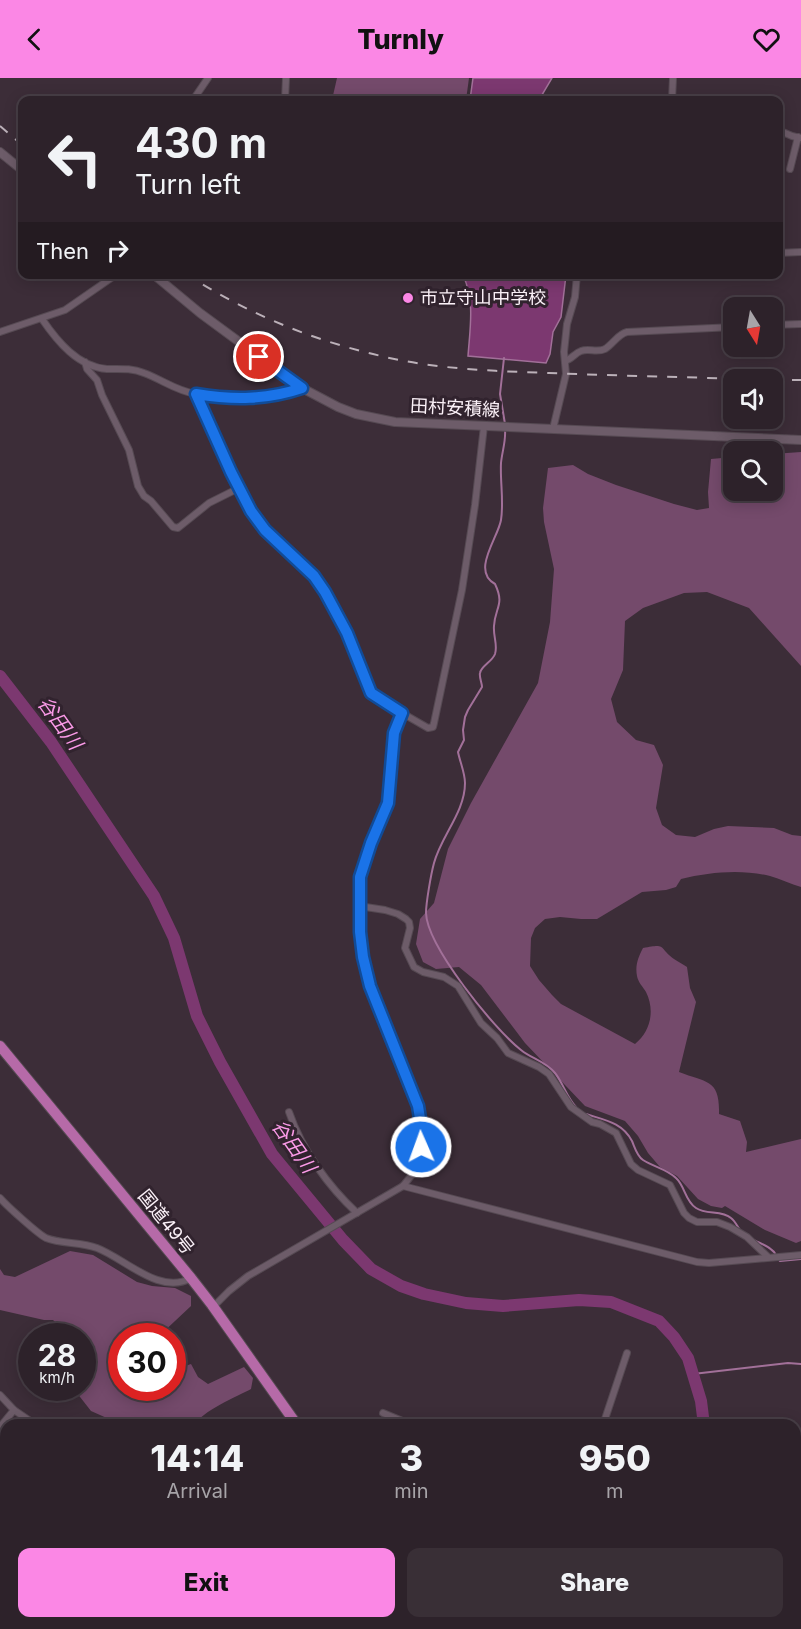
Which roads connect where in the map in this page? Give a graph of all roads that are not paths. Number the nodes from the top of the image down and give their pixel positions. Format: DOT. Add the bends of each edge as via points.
graph roads {
  1 [pos="208,78"];
  2 [pos="286,78"];
  3 [pos="673,78"];
  4 [pos="196,96"];
  5 [pos="285,96"];
  6 [pos="672,96"];
  7 [pos="783,132"];
  8 [pos="799,137"];
  9 [pos="0,152"];
  10 [pos="18,167"];
  11 [pos="790,170"];
  12 [pos="801,252"];
  13 [pos="783,253"];
  14 [pos="110,279"];
  15 [pos="160,279"];
  16 [pos="577,279"];
  17 [pos="42,319"];
  18 [pos="801,324"];
  19 [pos="783,325"];
  20 [pos="723,328"];
  21 [pos="0,332"];
  22 [pos="565,361"];
  23 [pos="85,362"];
  24 [pos="302,388"];
  25 [pos="196,394"];
  26 [pos="484,426"];
  27 [pos="553,429"];
  28 [pos="801,440"];
  29 [pos="239,488"];
  30 [pos="402,713"];
  31 [pos="359,906"];
  32 [pos="0,1046"];
  33 [pos="289,1112"];
  34 [pos="403,1186"];
  35 [pos="0,1198"];
  36 [pos="356,1214"];
  37 [pos="801,1255"];
  38 [pos="768,1257"];
  39 [pos="190,1278"];
  40 [pos="212,1305"];
  41 [pos="627,1353"];
  42 [pos="0,1395"];
  43 [pos="14,1410"];
  44 [pos="383,1413"];
  45 [pos="7,1419"];
  46 [pos="27,1419"];
  47 [pos="293,1419"];
  48 [pos="398,1419"];
  49 [pos="605,1419"];
  1 -- 4 [label="street"];
  2 -- 5 [label="street"];
  3 -- 6 [label="street"];
  7 -- 8 [label="street"];
  8 -- 11 [label="street"];
  9 -- 10 [label="main road"];
  12 -- 13 [label="street"];
  14 -- 17 [label="street" via="65,310"];
  15 -- 24 [label="main road, 田村安積線"];
  16 -- 22 [label="street" via="567,324"];
  17 -- 21 [label="street"];
  17 -- 23 [label="street" via="67,350"];
  18 -- 19 [label="street"];
  20 -- 22 [label="street" via="627,332 605,349 580,351"];
  22 -- 27 [label="street" via="566,374"];
  23 -- 25 [label="street" via="99,368 145,373"];
  23 -- 29 [label="street" via="129,450 138,486 173,527 178,528 209,503"];
  24 -- 25 [label="street" via="258,399"];
  24 -- 26 [label="main road, 田村安積線" via="356,414 395,422"];
  25 -- 29 [label="street"];
  26 -- 27 [label="main road, 田村安積線"];
  26 -- 30 [label="street" via="462,591 433,727"];
  27 -- 28 [label="main road, 田村安積線"];
  29 -- 30 [label="street" via="257,520 325,592 347,633 371,693"];
  30 -- 31 [label="street" via="394,733 388,803 360,877"];
  31 -- 34 [label="street" via="367,976 418,1106 422,1131 420,1154"];
  31 -- 38 [label="street" via="406,919 410,928 405,948 414,967 458,986 481,1023 508,1053 549,1074 571,1107 615,1133 632,1164 670,1185 684,1213 697,1222 730,1227"];
  32 -- 39 [label="highway, 国道49号"];
  33 -- 36 [label="street" via="295,1131 318,1167"];
  34 -- 36 [label="street"];
  34 -- 38 [label="street" via="697,1262"];
  35 -- 39 [label="street" via="46,1238 87,1244 160,1280 183,1282"];
  36 -- 40 [label="street" via="248,1276"];
  37 -- 38 [label="street"];
  39 -- 40 [label="highway, 国道49号"];
  40 -- 47 [label="highway, 国道49号"];
  41 -- 49 [label="street"];
  42 -- 43 [label="street"];
  43 -- 45 [label="street"];
  43 -- 46 [label="street"];
  44 -- 48 [label="street"];
}
